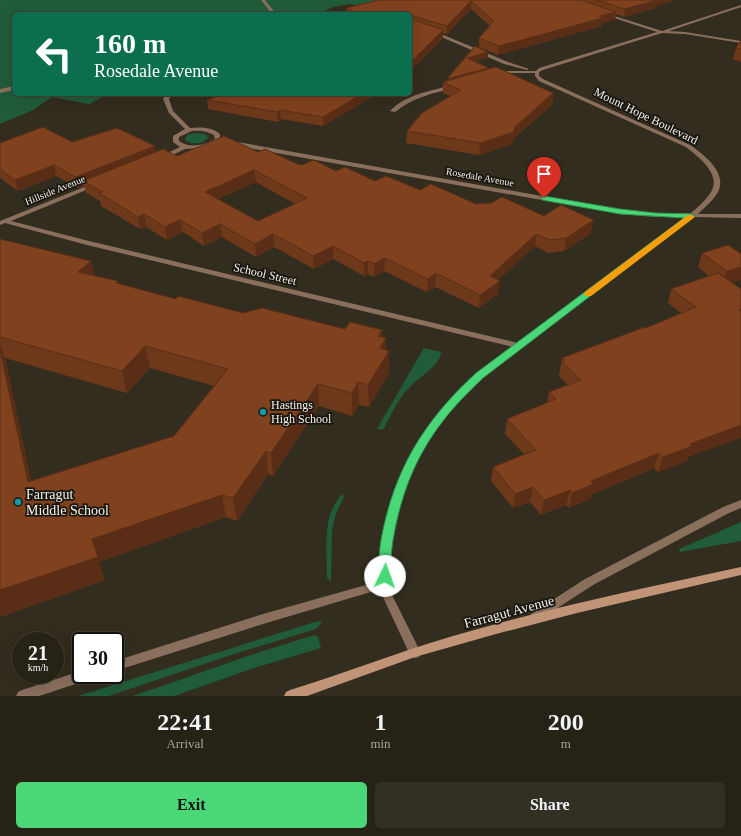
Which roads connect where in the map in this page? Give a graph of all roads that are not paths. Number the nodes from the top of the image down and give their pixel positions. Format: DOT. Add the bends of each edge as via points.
graph roads {
  1 [pos="263,0"];
  2 [pos="741,6"];
  3 [pos="272,12"];
  4 [pos="601,12"];
  5 [pos="432,31"];
  6 [pos="662,32"];
  7 [pos="741,42"];
  8 [pos="537,72"];
  9 [pos="490,76"];
  10 [pos="455,86"];
  11 [pos="12,88"];
  12 [pos="0,91"];
  13 [pos="168,96"];
  14 [pos="393,111"];
  15 [pos="189,130"];
  16 [pos="218,140"];
  17 [pos="184,147"];
  18 [pos="158,160"];
  19 [pos="100,183"];
  20 [pos="692,216"];
  21 [pos="741,216"];
  22 [pos="3,222"];
  23 [pos="519,346"];
  24 [pos="741,504"];
  25 [pos="741,571"];
  26 [pos="384,584"];
  27 [pos="529,621"];
  28 [pos="414,653"];
  29 [pos="124,663"];
  30 [pos="72,680"];
  31 [pos="22,696"];
  32 [pos="290,696"];
  1 -- 3 [label="street"];
  2 -- 6 [label="street"];
  4 -- 6 [label="street"];
  5 -- 8 [label="street" via="506,63"];
  6 -- 7 [label="street"];
  6 -- 8 [label="street"];
  8 -- 9 [label="street" via="504,72"];
  8 -- 20 [label="street, Mount Hope Boulevard" via="536,76 541,80 688,146 701,155 714,171 715,191"];
  10 -- 14 [label="street" via="413,99"];
  11 -- 12 [label="street"];
  13 -- 15 [label="street" via="166,99 171,112"];
  15 -- 16 [label="street" via="209,130 217,134"];
  15 -- 17 [label="street" via="179,133 175,139"];
  16 -- 17 [label="street" via="204,146"];
  16 -- 20 [label="street, Rosedale Avenue" via="620,212"];
  17 -- 18 [label="street"];
  19 -- 22 [label="street, Hillside Avenue"];
  20 -- 21 [label="street, Rosedale Avenue"];
  20 -- 23 [label="street, Mount Hope Boulevard"];
  22 -- 23 [label="street, School Street"];
  23 -- 26 [label="street, Mount Hope Boulevard" via="458,396 424,438 399,491 387,540"];
  24 -- 27 [label="street" via="590,582"];
  25 -- 27 [label="main road, Farragut Avenue"];
  26 -- 28 [label="street, Mount Hope Boulevard"];
  26 -- 29 [label="street"];
  27 -- 28 [label="main road, Farragut Avenue"];
  28 -- 32 [label="main road, Farragut Avenue"];
  30 -- 31 [label="street"];
}
